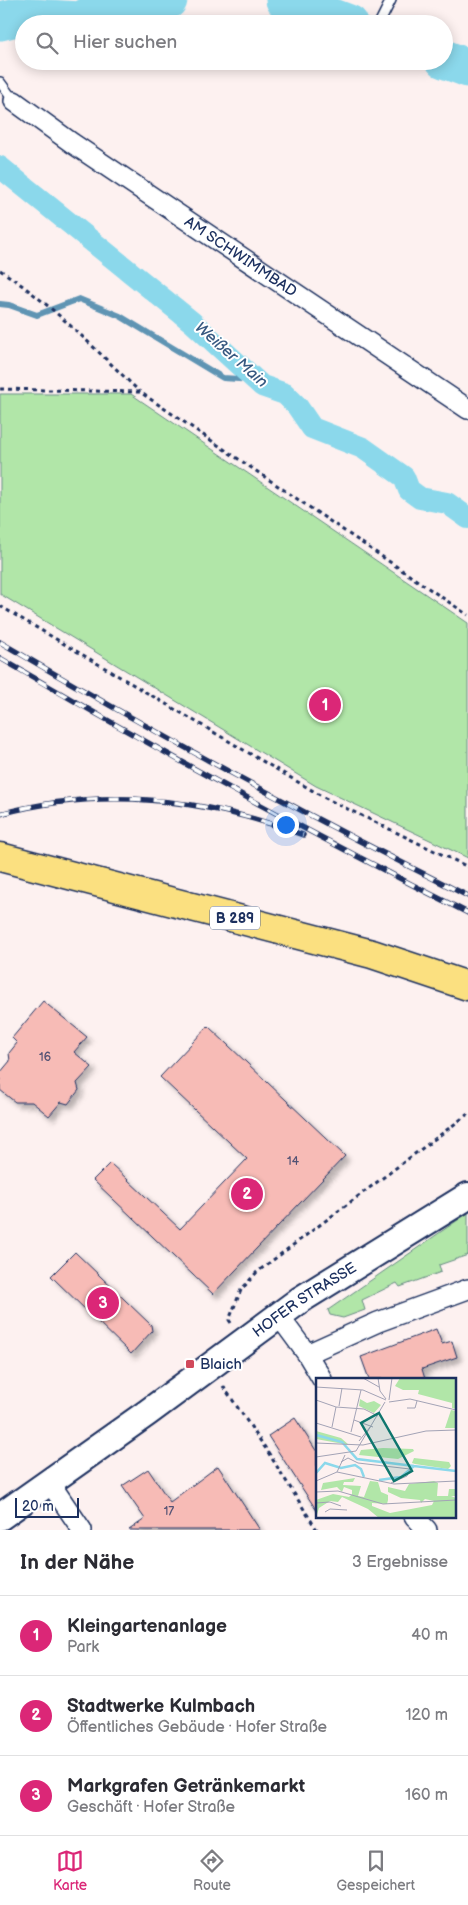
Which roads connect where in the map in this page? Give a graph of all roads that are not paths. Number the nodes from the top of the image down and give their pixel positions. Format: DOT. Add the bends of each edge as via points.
graph roads {
  1 [pos="391,0"];
  2 [pos="384,15"];
  3 [pos="0,82"];
  4 [pos="14,101"];
  5 [pos="468,409"];
  6 [pos="0,857"];
  7 [pos="468,986"];
  8 [pos="468,1196"];
  9 [pos="468,1289"];
  10 [pos="279,1316"];
  11 [pos="307,1354"];
  12 [pos="321,1378"];
  13 [pos="50,1483"];
  14 [pos="0,1517"];
  15 [pos="416,1518"];
  16 [pos="82,1530"];
  17 [pos="427,1530"];
  1 -- 2 [label="lane"];
  3 -- 4 [label="lane"];
  4 -- 5 [label="street, AM SCHWIMMBAD" via="72,144"];
  6 -- 7 [label="highway, B 289" via="372,954"];
  8 -- 10 [label="street, HOFER STRASSE"];
  9 -- 11 [label="street" via="378,1322"];
  10 -- 11 [label="street"];
  10 -- 13 [label="street, HOFER STRASSE"];
  11 -- 12 [label="street"];
  13 -- 14 [label="street, HOFER STRASSE"];
  13 -- 16 [label="street"];
  15 -- 17 [label="street"];
}
